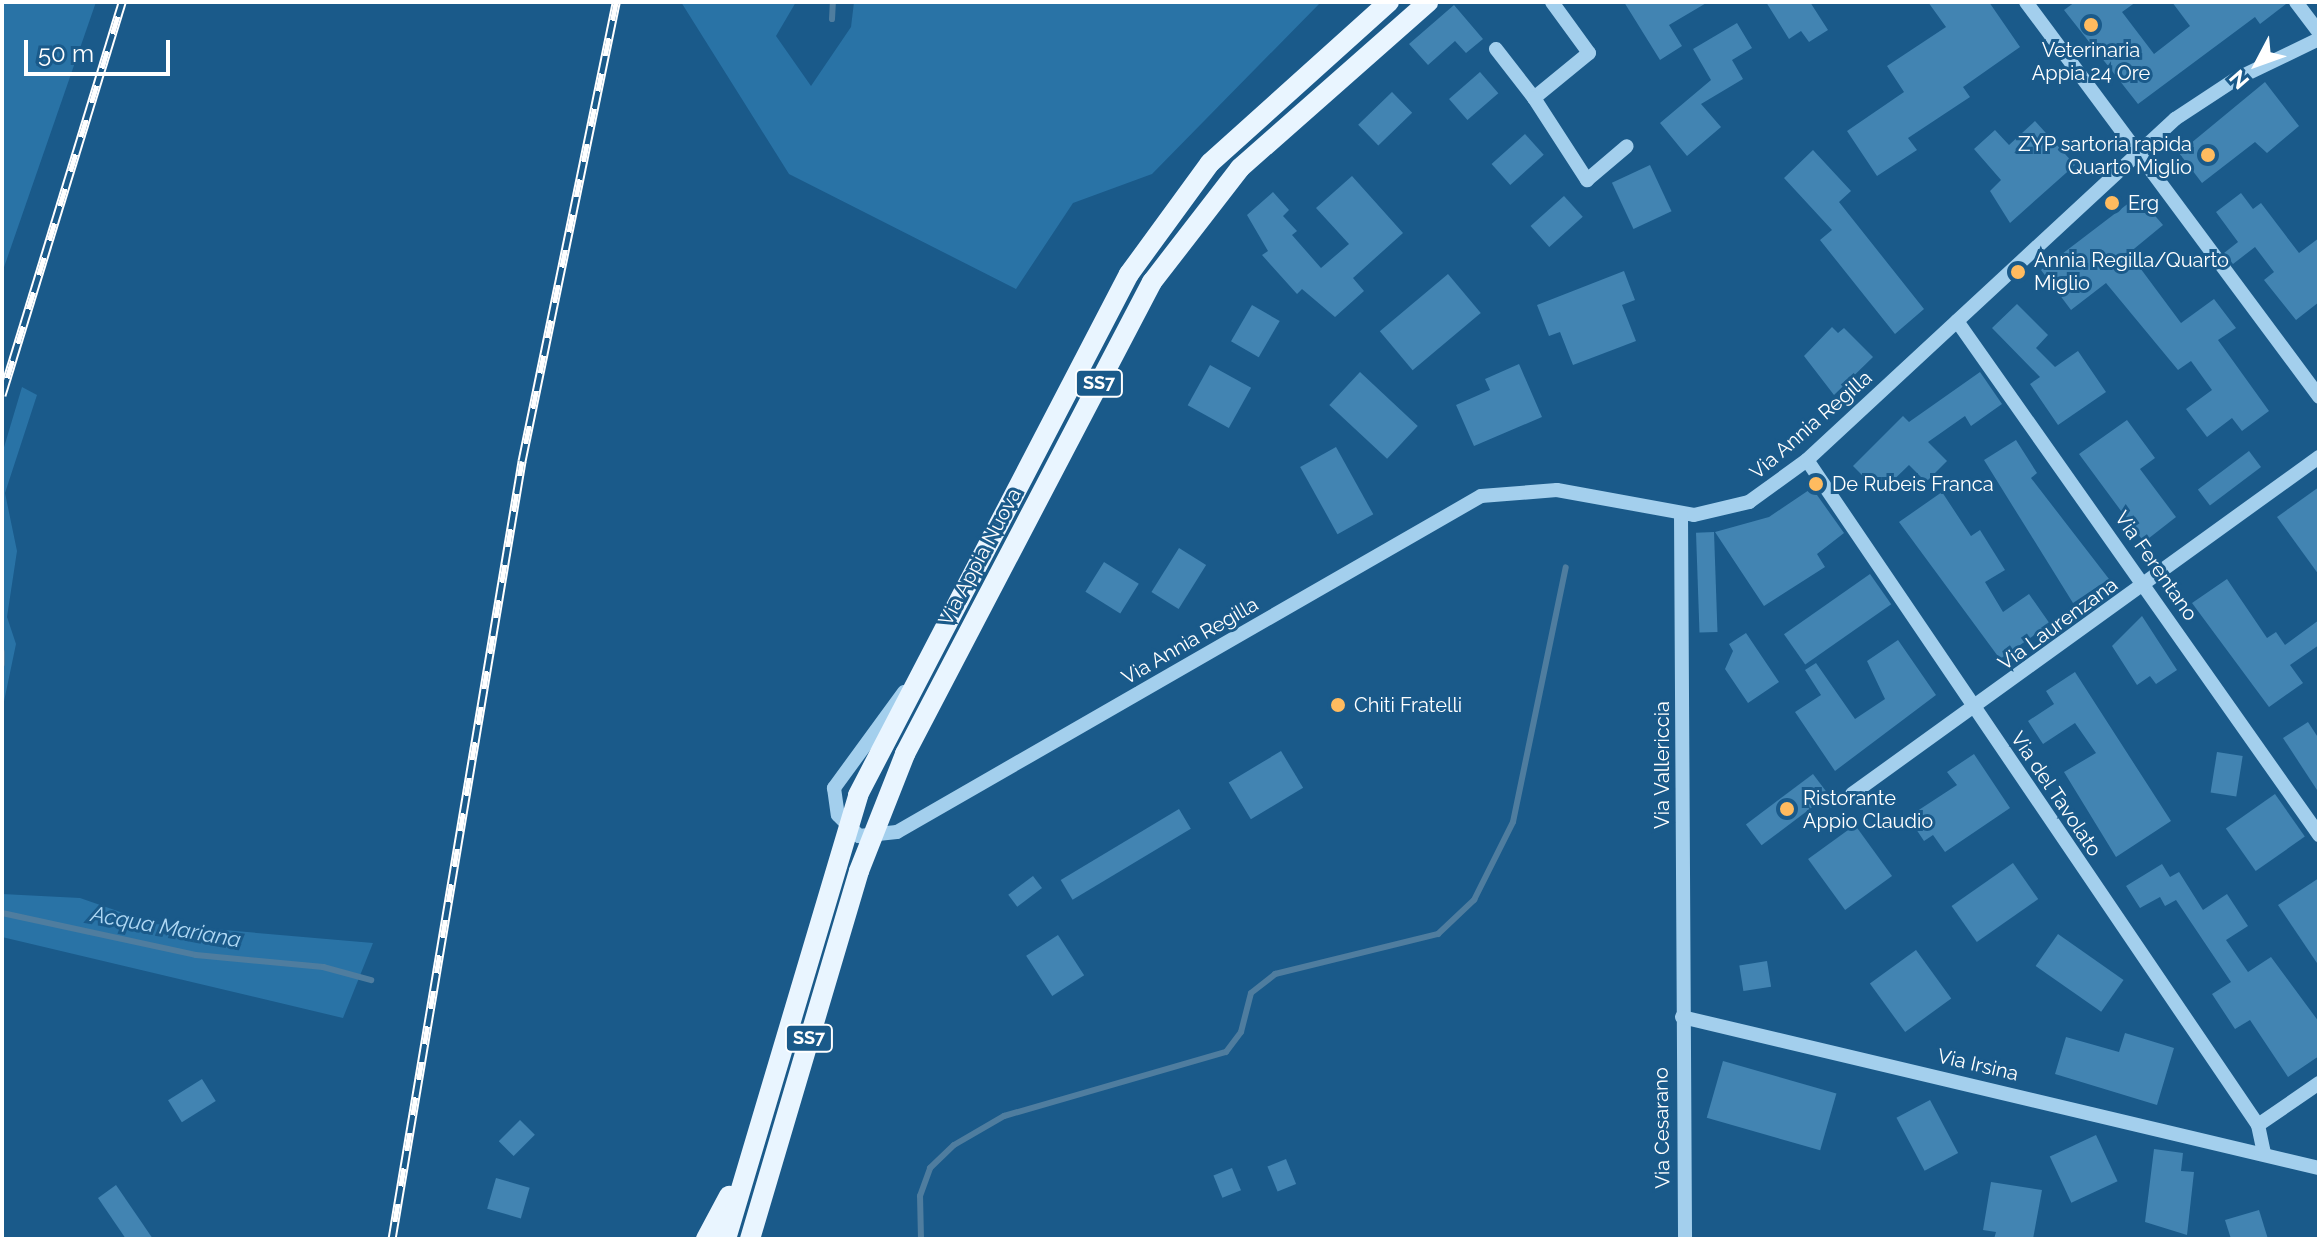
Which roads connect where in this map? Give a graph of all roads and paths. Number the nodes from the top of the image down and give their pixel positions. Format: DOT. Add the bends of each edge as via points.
graph roads {
  1 [pos="1389,2"];
  2 [pos="1428,2"];
  3 [pos="1552,2"];
  4 [pos="2026,2"];
  5 [pos="2296,2"];
  6 [pos="2319,32"];
  7 [pos="2319,39"];
  8 [pos="1496,49"];
  9 [pos="1534,98"];
  10 [pos="1627,146"];
  11 [pos="2137,152"];
  12 [pos="1957,321"];
  13 [pos="2319,397"];
  14 [pos="2319,457"];
  15 [pos="1807,460"];
  16 [pos="1681,514"];
  17 [pos="2146,586"];
  18 [pos="1974,709"];
  19 [pos="1852,794"];
  20 [pos="847,827"];
  21 [pos="2319,835"];
  22 [pos="871,838"];
  23 [pos="1682,1017"];
  24 [pos="2319,1083"];
  25 [pos="2258,1125"];
  26 [pos="756,1130"];
  27 [pos="2264,1153"];
  28 [pos="2319,1168"];
  29 [pos="706,1239"];
  30 [pos="726,1239"];
  31 [pos="750,1239"];
  32 [pos="1685,1239"];
  1 -- 20 [label="main road, Via Appia Nuova / SS7" via="1247,125 1162,221 910,686"];
  2 -- 22 [label="main road, Via Appia Nuova / SS7" via="1240,168 1170,255 937,689"];
  3 -- 9 [label="street" via="1589,53"];
  4 -- 11 [label="street"];
  5 -- 6 [label="street"];
  7 -- 11 [label="street, Via Annia Regilla" via="2208,95"];
  8 -- 9 [label="street"];
  9 -- 10 [label="street" via="1587,180"];
  11 -- 12 [label="street, Via Annia Regilla"];
  11 -- 13 [label="street"];
  12 -- 15 [label="street, Via Annia Regilla"];
  12 -- 17 [label="street, Via Ferentano"];
  14 -- 17 [label="street, Via Laurenzana"];
  15 -- 16 [label="street, Via Annia Regilla" via="1749,502"];
  15 -- 18 [label="street, Via del Tavolato"];
  16 -- 22 [label="street, Via Annia Regilla" via="1557,490 1481,496 897,832"];
  16 -- 23 [label="street, Via Vallericcia"];
  17 -- 18 [label="street, Via Laurenzana"];
  17 -- 21 [label="street, Via Ferentano"];
  18 -- 19 [label="street, Via Laurenzana"];
  18 -- 25 [label="street, Via del Tavolato"];
  20 -- 22 [label="street"];
  20 -- 26 [label="main road, Via Appia Nuova / SS7"];
  22 -- 31 [label="main road, Via Appia Nuova / SS7"];
  23 -- 27 [label="street, Via Irsina"];
  23 -- 32 [label="street, Via Cesarano"];
  24 -- 25 [label="street"];
  25 -- 27 [label="street, Via del Tavolato"];
  26 -- 29 [label="main road"];
  26 -- 30 [label="main road, Via Appia Nuova / SS7"];
  27 -- 28 [label="street, Via Irsina"];
}
